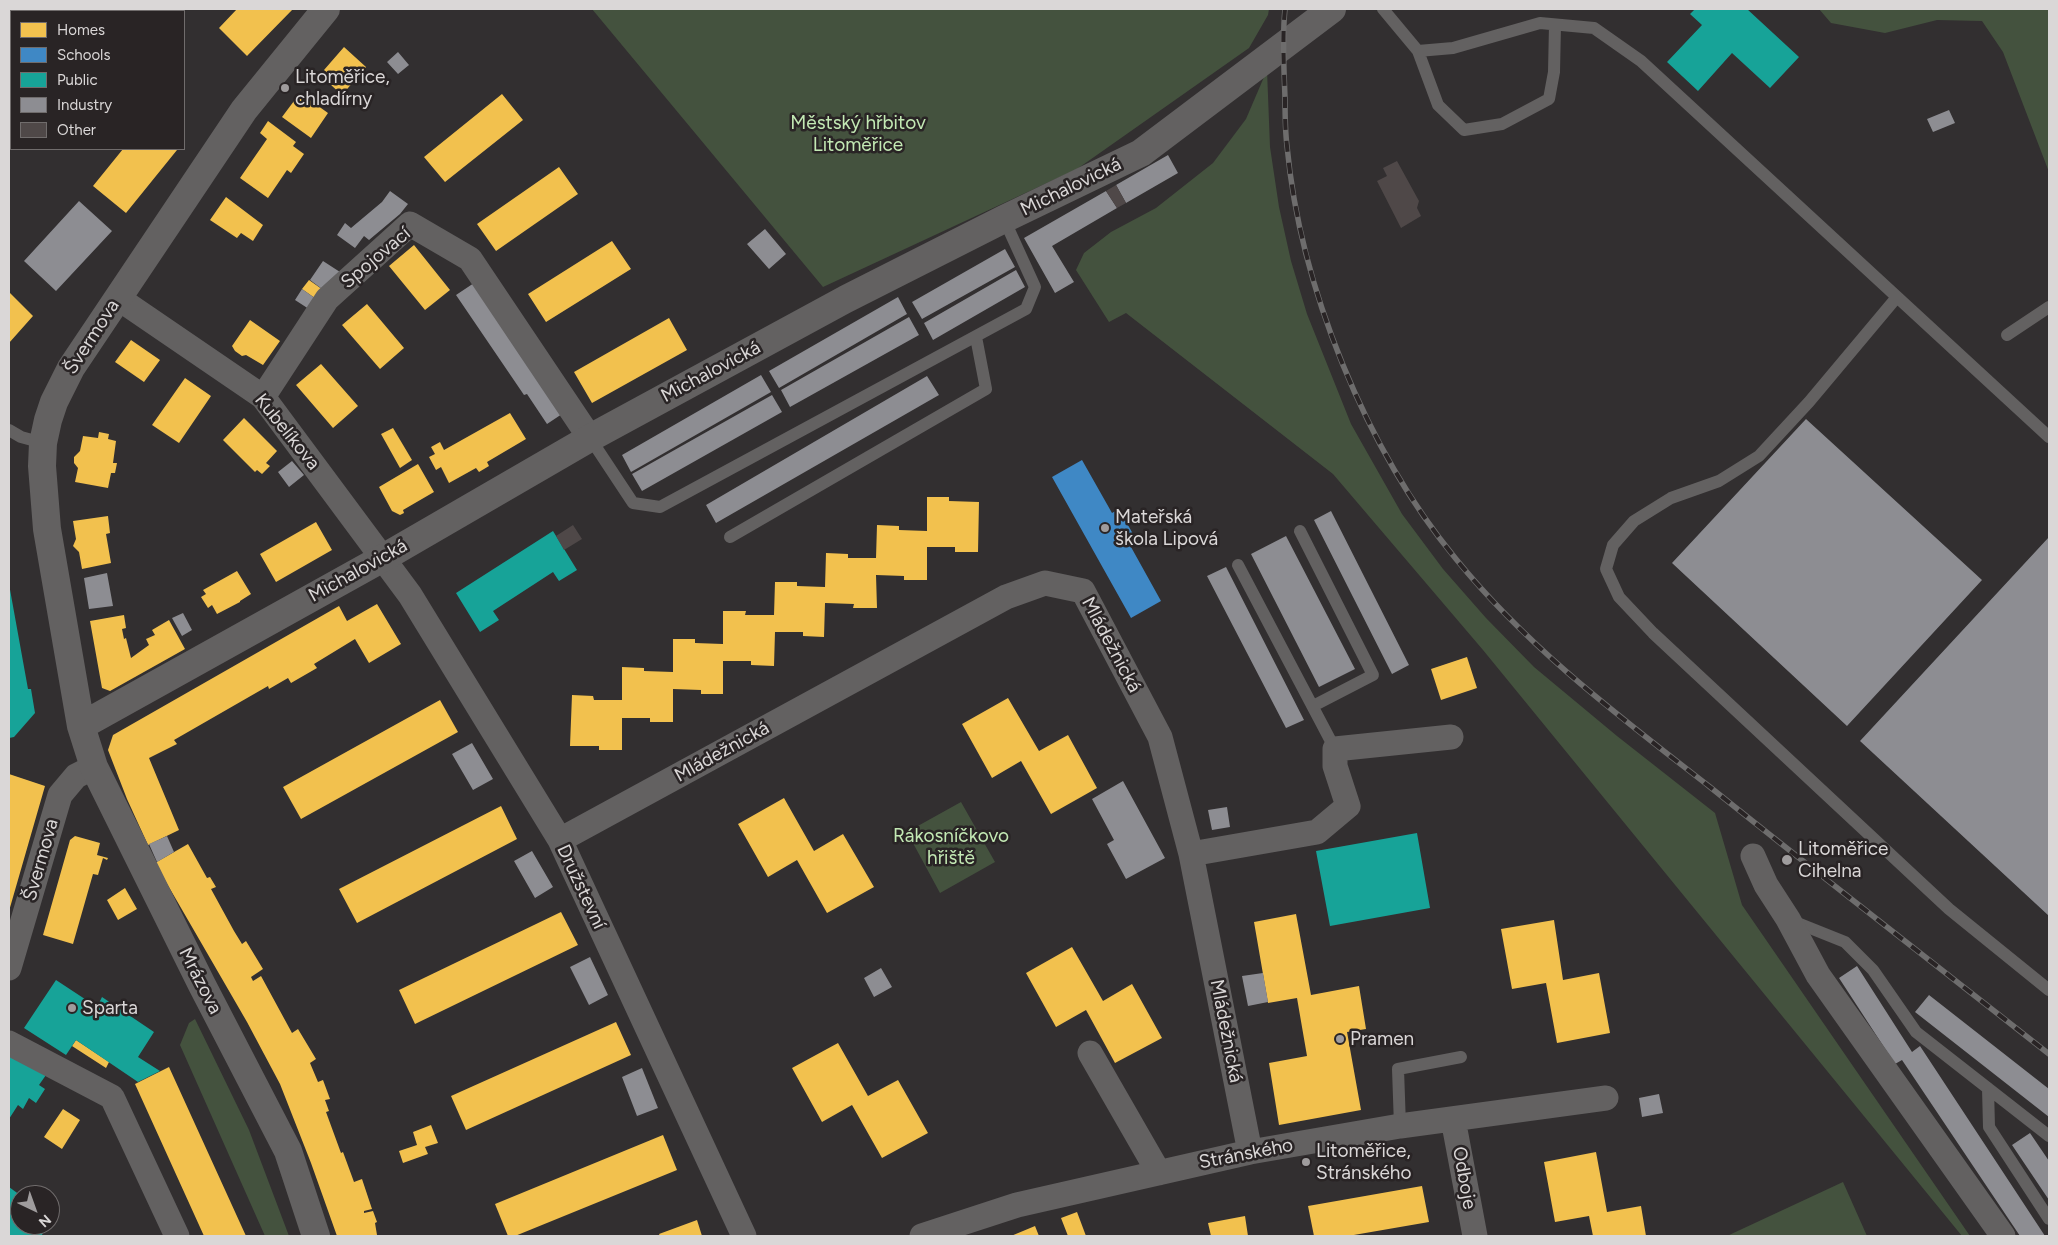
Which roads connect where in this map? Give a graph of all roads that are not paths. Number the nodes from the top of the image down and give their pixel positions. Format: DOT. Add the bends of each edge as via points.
graph roads {
  1 [pos="326,9"];
  2 [pos="1332,9"];
  3 [pos="1383,9"];
  4 [pos="1555,25"];
  5 [pos="1418,51"];
  6 [pos="1004,218"];
  7 [pos="1897,297"];
  8 [pos="118,298"];
  9 [pos="2049,307"];
  10 [pos="2007,335"];
  11 [pos="976,337"];
  12 [pos="263,396"];
  13 [pos="9,430"];
  14 [pos="2049,437"];
  15 [pos="590,438"];
  16 [pos="43,443"];
  17 [pos="1300,531"];
  18 [pos="730,537"];
  19 [pos="383,558"];
  20 [pos="1238,565"];
  21 [pos="1313,706"];
  22 [pos="81,726"];
  23 [pos="1451,737"];
  24 [pos="1335,750"];
  25 [pos="94,767"];
  26 [pos="560,840"];
  27 [pos="1191,854"];
  28 [pos="1753,856"];
  29 [pos="1788,919"];
  30 [pos="9,968"];
  31 [pos="2049,990"];
  32 [pos="9,1043"];
  33 [pos="1090,1053"];
  34 [pos="1460,1057"];
  35 [pos="1988,1088"];
  36 [pos="1606,1098"];
  37 [pos="1453,1119"];
  38 [pos="1400,1126"];
  39 [pos="2049,1136"];
  40 [pos="1250,1152"];
  41 [pos="1158,1173"];
  42 [pos="2049,1219"];
  43 [pos="177,1236"];
  44 [pos="316,1236"];
  45 [pos="744,1236"];
  46 [pos="922,1236"];
  47 [pos="1474,1236"];
  48 [pos="2003,1236"];
  1 -- 8 [label="street, Švermova" via="244,110"];
  2 -- 6 [label="street, Michalovická" via="1141,153"];
  3 -- 5 [label="lane"];
  4 -- 5 [label="lane" via="1540,23 1453,48"];
  4 -- 5 [label="lane" via="1554,72 1549,99 1502,124 1464,130 1438,105"];
  4 -- 7 [label="lane" via="1594,28 1641,61"];
  6 -- 11 [label="lane" via="1035,287 1026,309"];
  6 -- 15 [label="street, Michalovická"];
  7 -- 14 [label="lane"];
  7 -- 31 [label="lane" via="1759,456 1719,481 1671,498 1634,521 1613,545 1606,569 1619,597 1653,633 1950,909"];
  8 -- 12 [label="street, Kubelíkova"];
  8 -- 16 [label="street, Švermova" via="62,385"];
  9 -- 10 [label="lane"];
  11 -- 15 [label="lane" via="660,506 633,503"];
  11 -- 18 [label="lane" via="986,389"];
  12 -- 15 [label="street, Spojovací" via="327,299 410,224 470,259"];
  12 -- 19 [label="street, Kubelíkova"];
  13 -- 16 [label="lane" via="20,437"];
  15 -- 19 [label="street, Michalovická"];
  16 -- 22 [label="street, Švermova" via="47,529"];
  17 -- 21 [label="lane" via="1374,675"];
  19 -- 22 [label="street, Michalovická"];
  19 -- 26 [label="street, Družstevní" via="410,595"];
  20 -- 21 [label="lane"];
  21 -- 24 [label="lane"];
  22 -- 25 [label="street, Mrázova"];
  23 -- 24 [label="street"];
  24 -- 27 [label="street" via="1335,766 1348,806 1318,832"];
  25 -- 30 [label="street, Švermova" via="76,776 60,795"];
  25 -- 44 [label="street, Mrázova" via="288,1151"];
  26 -- 27 [label="street, Mládežnická" via="1006,597 1045,583 1082,591 1160,737"];
  26 -- 45 [label="street, Družstevní"];
  27 -- 40 [label="street, Mládežnická"];
  28 -- 29 [label="street" via="1766,885"];
  29 -- 35 [label="lane" via="1845,942 1873,970 1916,1032"];
  29 -- 48 [label="street" via="1818,975"];
  32 -- 43 [label="street" via="112,1098"];
  33 -- 41 [label="street"];
  34 -- 38 [label="lane" via="1398,1069"];
  35 -- 39 [label="lane"];
  35 -- 42 [label="lane" via="1990,1127"];
  36 -- 37 [label="street, Stránského"];
  37 -- 38 [label="street, Stránského"];
  37 -- 47 [label="street, Odboje"];
  38 -- 40 [label="street, Stránského"];
  40 -- 41 [label="street, Stránského"];
  41 -- 46 [label="street, Stránského" via="1017,1205"];
}
